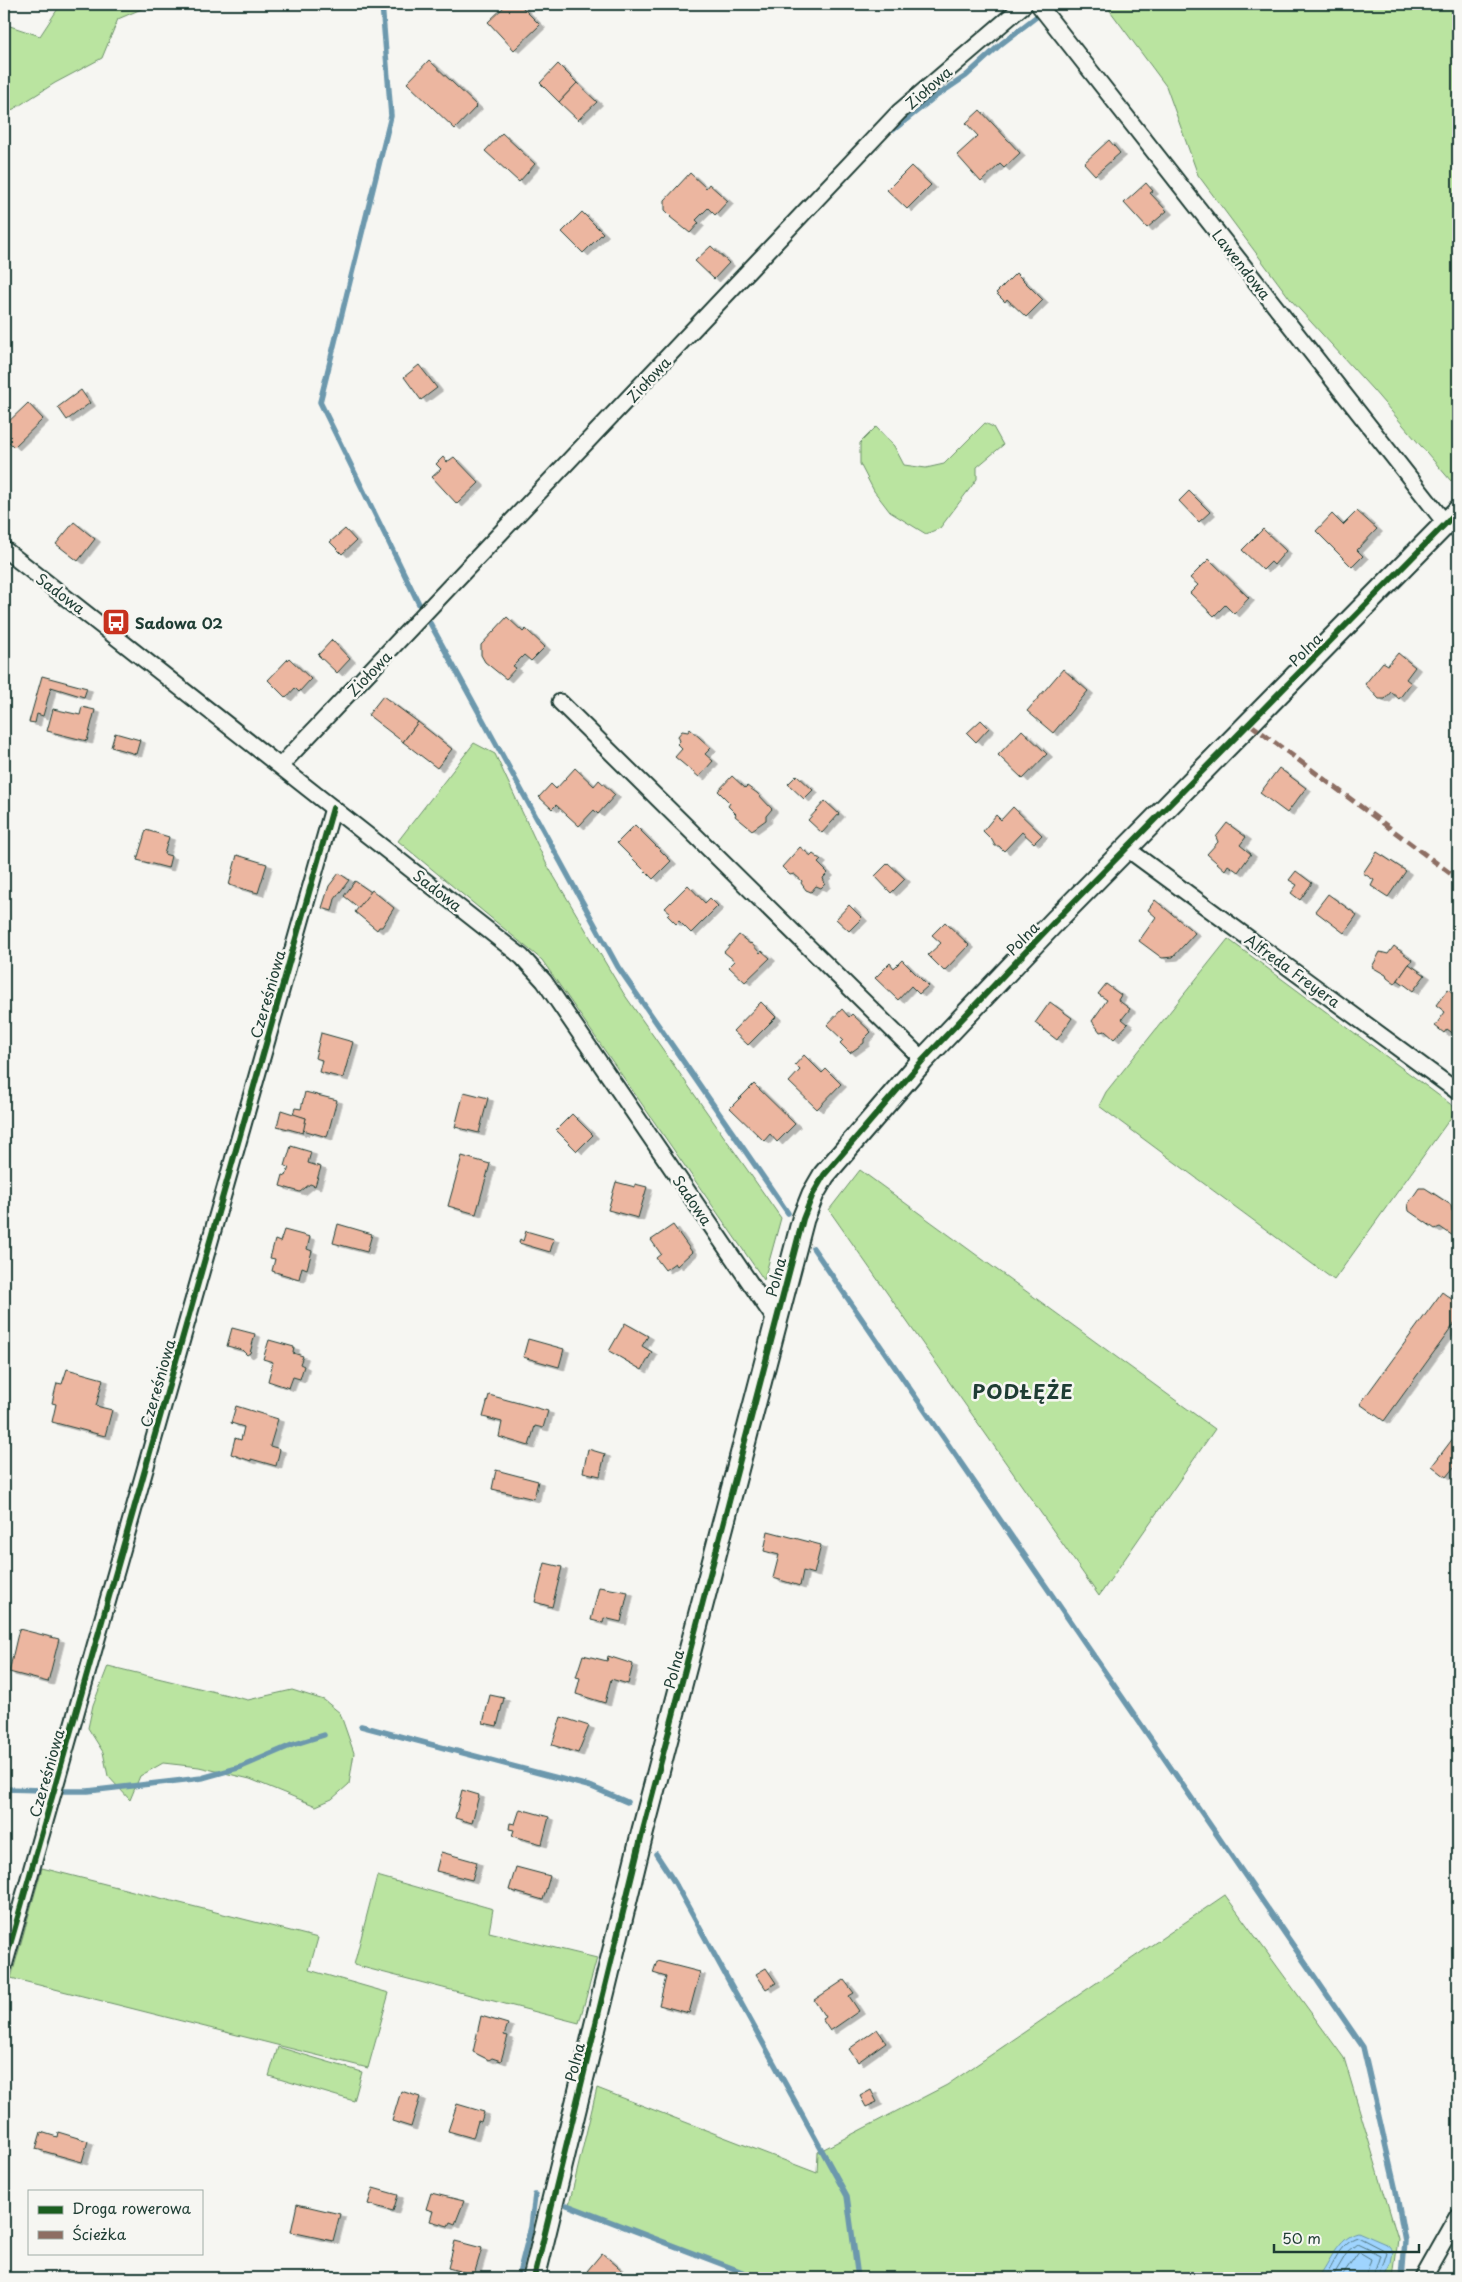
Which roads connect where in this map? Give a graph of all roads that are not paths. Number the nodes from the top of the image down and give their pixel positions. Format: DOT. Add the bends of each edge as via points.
graph roads {
  1 [pos="1025,4"];
  2 [pos="1038,4"];
  3 [pos="1452,518"];
  4 [pos="4,549"];
  5 [pos="560,702"];
  6 [pos="281,765"];
  7 [pos="333,808"];
  8 [pos="1126,848"];
  9 [pos="923,1060"];
  10 [pos="1458,1092"];
  11 [pos="776,1321"];
  12 [pos="4,1966"];
  13 [pos="1458,2216"];
  14 [pos="534,2278"];
  15 [pos="1423,2278"];
  1 -- 6 [label="street, Ziołowa" via="899,112"];
  2 -- 3 [label="street, Lawendowa"];
  3 -- 8 [label="street, Polna"];
  4 -- 6 [label="street, Sadowa"];
  5 -- 9 [label="street"];
  6 -- 7 [label="street, Sadowa"];
  7 -- 11 [label="street, Sadowa" via="522,957 544,981"];
  7 -- 12 [label="street, Czereśniowa"];
  8 -- 9 [label="street, Polna"];
  8 -- 10 [label="street, Alfreda Freyera"];
  9 -- 11 [label="street, Polna" via="824,1175 812,1194"];
  11 -- 14 [label="street, Polna" via="642,1834"];
  13 -- 15 [label="street"];
}
